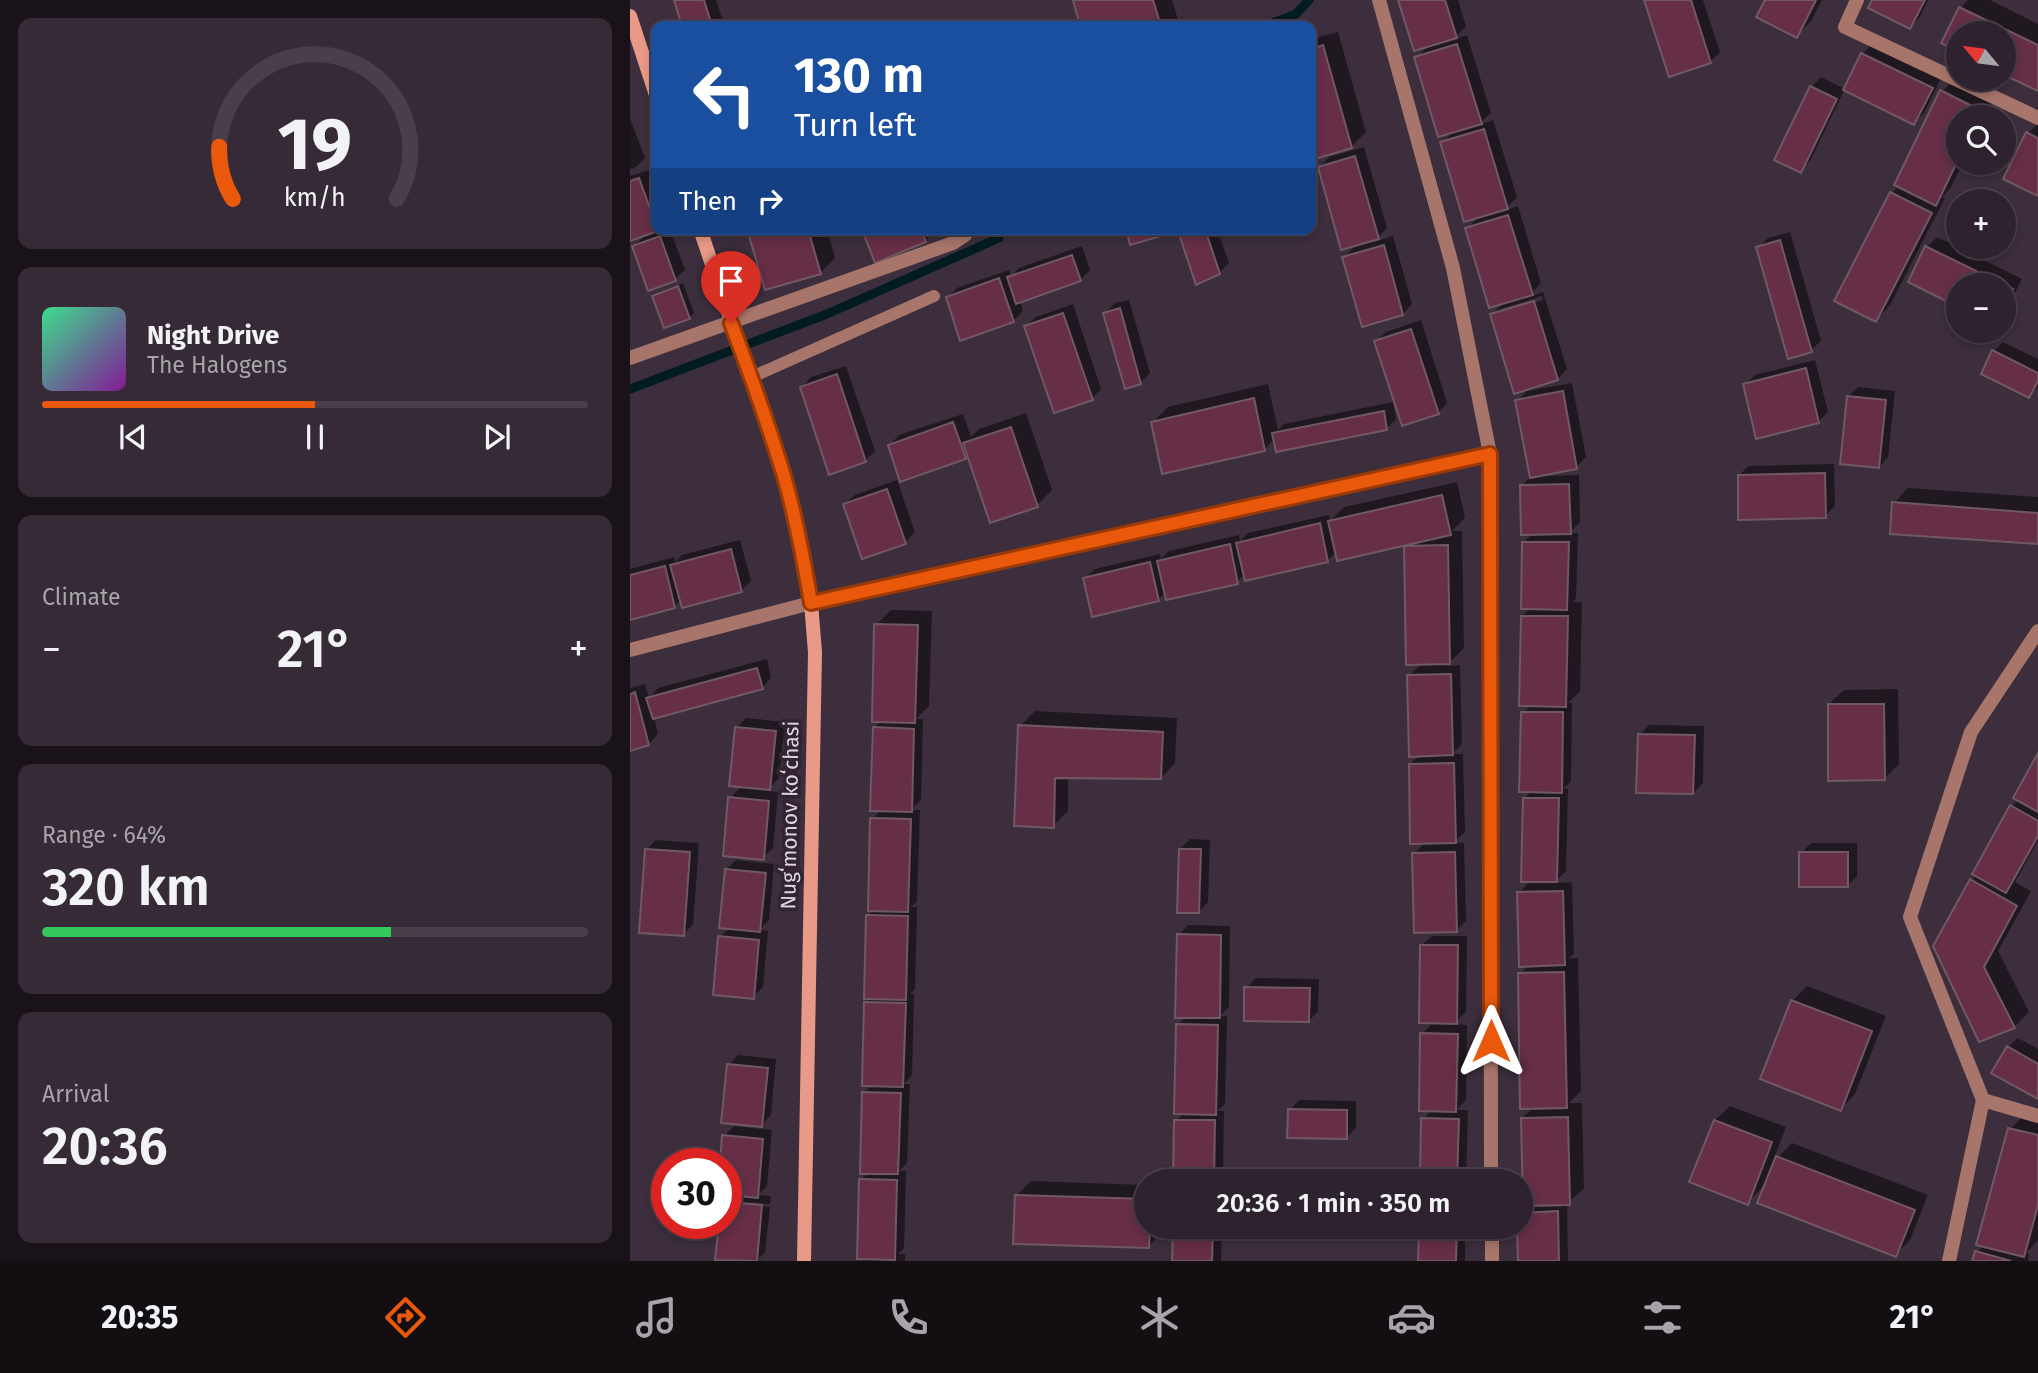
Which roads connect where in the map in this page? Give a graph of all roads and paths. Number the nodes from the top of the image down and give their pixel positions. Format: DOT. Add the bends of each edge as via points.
graph roads {
  1 [pos="1379,0"];
  2 [pos="1857,0"];
  3 [pos="630,16"];
  4 [pos="651,80"];
  5 [pos="2038,118"];
  6 [pos="702,235"];
  7 [pos="965,235"];
  8 [pos="934,296"];
  9 [pos="731,323"];
  10 [pos="630,358"];
  11 [pos="752,377"];
  12 [pos="1490,454"];
  13 [pos="811,603"];
  14 [pos="2038,631"];
  15 [pos="630,650"];
  16 [pos="1983,1101"];
  17 [pos="2038,1116"];
  18 [pos="1492,1169"];
  19 [pos="1492,1239"];
  20 [pos="804,1261"];
  21 [pos="1492,1261"];
  22 [pos="1949,1261"];
  1 -- 12 [label="street" via="1453,268"];
  2 -- 5 [label="street" via="1845,27"];
  3 -- 4 [label="main road"];
  6 -- 9 [label="main road"];
  7 -- 9 [label="street"];
  8 -- 11 [label="lane"];
  9 -- 10 [label="street"];
  9 -- 11 [label="main road, Nugʻmonov koʻchasi"];
  11 -- 13 [label="main road, Nugʻmonov koʻchasi" via="784,477"];
  12 -- 13 [label="street"];
  12 -- 18 [label="street"];
  13 -- 15 [label="street"];
  13 -- 20 [label="main road, Nugʻmonov koʻchasi" via="815,652"];
  14 -- 16 [label="street" via="1971,732 1910,917"];
  16 -- 17 [label="street"];
  16 -- 22 [label="street"];
  19 -- 21 [label="street"];
}
